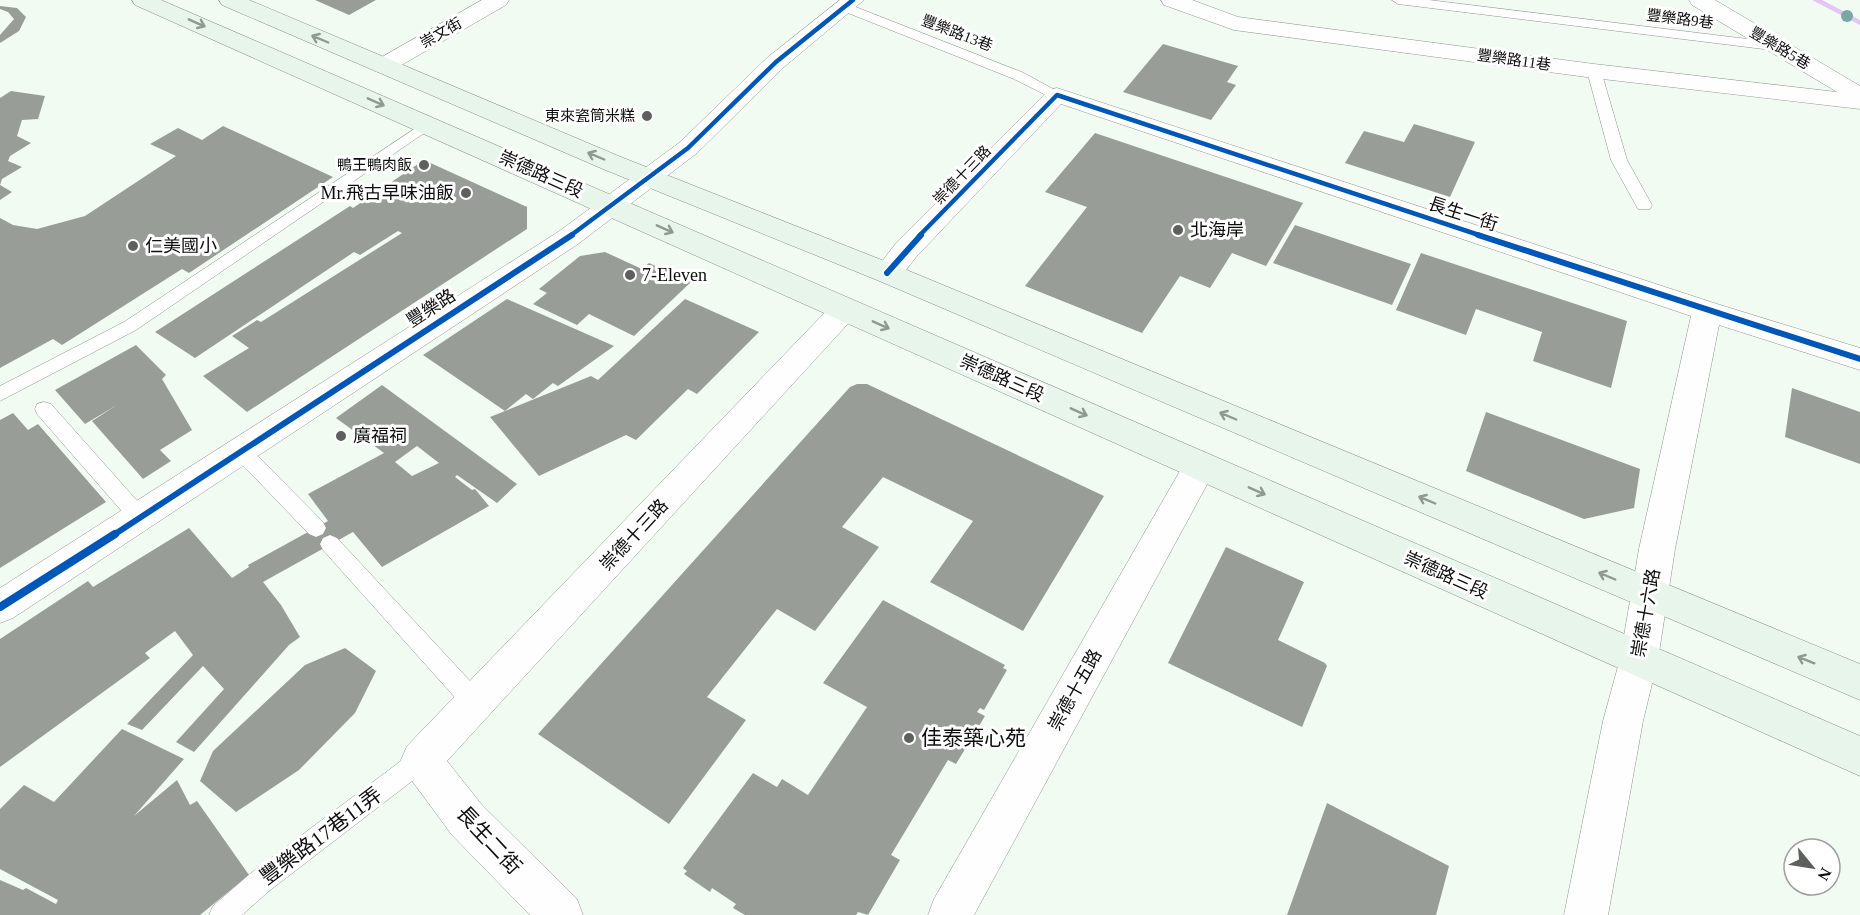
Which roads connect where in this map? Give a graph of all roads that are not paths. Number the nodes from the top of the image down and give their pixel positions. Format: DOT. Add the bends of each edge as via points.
graph roads {
  1 [pos="143,0"];
  2 [pos="230,0"];
  3 [pos="498,0"];
  4 [pos="1172,0"];
  5 [pos="1398,0"];
  6 [pos="1700,0"];
  7 [pos="848,3"];
  8 [pos="1486,6"];
  9 [pos="1780,47"];
  10 [pos="383,66"];
  11 [pos="1594,71"];
  12 [pos="1057,95"];
  13 [pos="1860,96"];
  14 [pos="1860,102"];
  15 [pos="428,124"];
  16 [pos="650,178"];
  17 [pos="1644,204"];
  18 [pos="611,206"];
  19 [pos="886,273"];
  20 [pos="845,309"];
  21 [pos="1707,311"];
  22 [pos="1860,359"];
  23 [pos="0,394"];
  24 [pos="44,409"];
  25 [pos="241,451"];
  26 [pos="1200,466"];
  27 [pos="140,518"];
  28 [pos="1651,594"];
  29 [pos="0,608"];
  30 [pos="1638,659"];
  31 [pos="1860,682"];
  32 [pos="476,704"];
  33 [pos="1860,756"];
  34 [pos="421,760"];
  35 [pos="222,915"];
  36 [pos="561,915"];
  37 [pos="950,915"];
  38 [pos="1586,915"];
  1 -- 15 [label="main road, 崇德路三段, one-way"];
  10 -- 2 [label="main road, 崇德路三段, one-way"];
  3 -- 10 [label="street, 崇文街"];
  4 -- 11 [label="street, 豐樂路11巷" via="1234,23"];
  5 -- 8 [label="lane, 豐樂路9巷"];
  6 -- 9 [label="street, 豐樂路5巷"];
  7 -- 12 [label="lane, 豐樂路13巷"];
  7 -- 16 [label="street, 豐樂路" via="776,62 688,148"];
  8 -- 9 [label="lane, 豐樂路9巷"];
  9 -- 13 [label="street, 豐樂路5巷"];
  16 -- 10 [label="main road, 崇德路三段, one-way"];
  11 -- 14 [label="street, 豐樂路11巷"];
  11 -- 17 [label="lane" via="1620,160"];
  12 -- 19 [label="street, 崇德十三路"];
  12 -- 21 [label="street, 長生一街"];
  15 -- 18 [label="main road, 崇德路三段"];
  15 -- 23 [label="lane" via="130,326"];
  16 -- 18 [label="street, 豐樂路"];
  16 -- 19 [label="main road, 崇德路三段"];
  18 -- 20 [label="main road, 崇德路三段, one-way"];
  18 -- 25 [label="street, 豐樂路"];
  28 -- 19 [label="main road, 崇德路三段, one-way"];
  20 -- 26 [label="main road, 崇德路三段, one-way"];
  20 -- 32 [label="street, 崇德十三路"];
  21 -- 22 [label="street, 長生一街"];
  21 -- 28 [label="street, 崇德十六路"];
  24 -- 27 [label="lane"];
  25 -- 27 [label="street, 豐樂路"];
  25 -- 32 [label="lane"];
  26 -- 30 [label="main road, 崇德路三段, one-way"];
  26 -- 37 [label="street, 崇德十五路"];
  27 -- 29 [label="street, 豐樂路"];
  28 -- 30 [label="street, 崇德十六路"];
  31 -- 28 [label="main road, 崇德路三段, one-way"];
  30 -- 33 [label="main road, 崇德路三段"];
  30 -- 38 [label="street, 崇德十六路"];
  32 -- 34 [label="street, 崇德十三路"];
  34 -- 35 [label="lane, 豐樂路17巷11弄"];
  34 -- 36 [label="street, 長生二街" via="467,820"];
}
